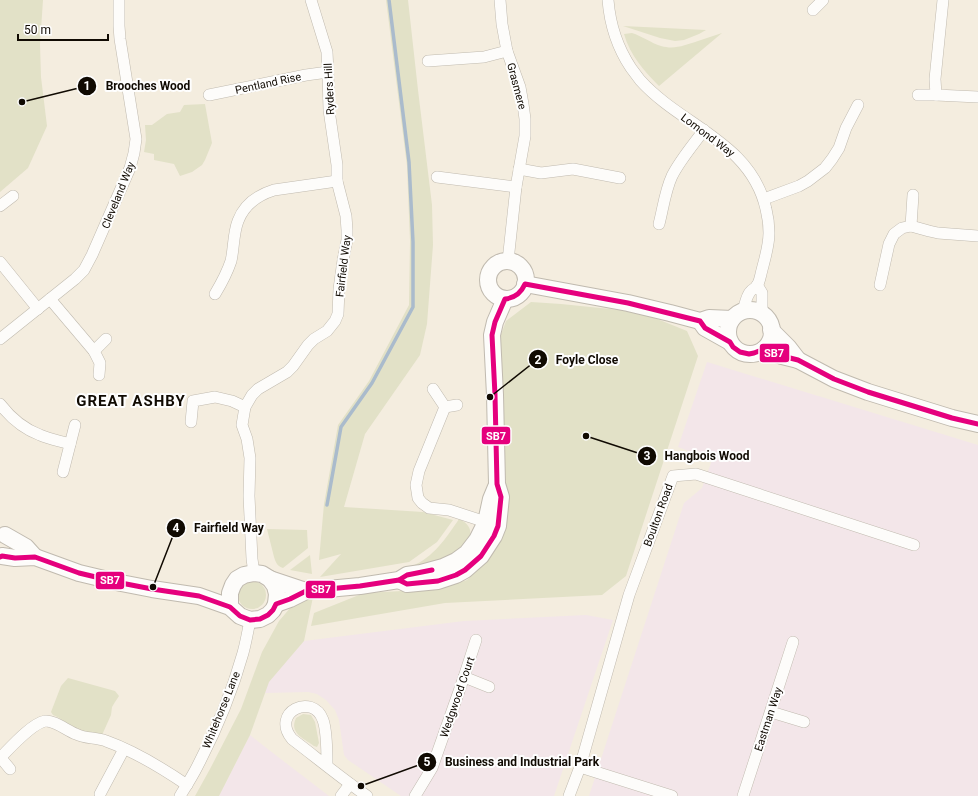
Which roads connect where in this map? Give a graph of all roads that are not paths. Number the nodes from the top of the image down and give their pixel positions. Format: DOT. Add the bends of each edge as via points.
graph roads {
  1 [pos="119,0"];
  2 [pos="311,0"];
  3 [pos="500,0"];
  4 [pos="608,0"];
  5 [pos="823,0"];
  6 [pos="943,0"];
  7 [pos="814,10"];
  8 [pos="507,50"];
  9 [pos="428,61"];
  10 [pos="328,72"];
  11 [pos="209,95"];
  12 [pos="936,95"];
  13 [pos="918,96"];
  14 [pos="978,97"];
  15 [pos="858,105"];
  16 [pos="704,130"];
  17 [pos="519,169"];
  18 [pos="437,177"];
  19 [pos="620,178"];
  20 [pos="337,180"];
  21 [pos="516,187"];
  22 [pos="913,195"];
  23 [pos="13,196"];
  24 [pos="764,198"];
  25 [pos="0,206"];
  26 [pos="659,224"];
  27 [pos="911,226"];
  28 [pos="978,236"];
  29 [pos="508,261"];
  30 [pos="0,262"];
  31 [pos="525,284"];
  32 [pos="758,285"];
  33 [pos="880,285"];
  34 [pos="215,294"];
  35 [pos="499,296"];
  36 [pos="50,299"];
  37 [pos="38,309"];
  38 [pos="762,314"];
  39 [pos="737,315"];
  40 [pos="700,321"];
  41 [pos="771,330"];
  42 [pos="0,339"];
  43 [pos="106,339"];
  44 [pos="730,342"];
  45 [pos="764,349"];
  46 [pos="94,351"];
  47 [pos="798,360"];
  48 [pos="99,374"];
  49 [pos="433,389"];
  50 [pos="0,404"];
  51 [pos="457,405"];
  52 [pos="245,406"];
  53 [pos="444,407"];
  54 [pos="191,422"];
  55 [pos="978,424"];
  56 [pos="75,425"];
  57 [pos="70,444"];
  58 [pos="63,472"];
  59 [pos="492,524"];
  60 [pos="3,532"];
  61 [pos="914,545"];
  62 [pos="1,556"];
  63 [pos="35,557"];
  64 [pos="254,573"];
  65 [pos="270,579"];
  66 [pos="233,585"];
  67 [pos="306,592"];
  68 [pos="198,596"];
  69 [pos="276,604"];
  70 [pos="230,606"];
  71 [pos="250,620"];
  72 [pos="476,640"];
  73 [pos="793,642"];
  74 [pos="464,677"];
  75 [pos="489,687"];
  76 [pos="771,712"];
  77 [pos="804,722"];
  78 [pos="124,749"];
  79 [pos="0,758"];
  80 [pos="327,766"];
  81 [pos="580,767"];
  82 [pos="10,769"];
  83 [pos="350,784"];
  84 [pos="187,785"];
  85 [pos="100,794"];
  86 [pos="180,796"];
  87 [pos="341,796"];
  88 [pos="367,796"];
  89 [pos="415,796"];
  90 [pos="569,796"];
  91 [pos="672,796"];
  92 [pos="743,796"];
  1 -- 36 [label="street, Cleveland Way" via="120,39 136,138 134,153 89,263 75,279"];
  2 -- 10 [label="street, Ryders Hill" via="327,52"];
  3 -- 8 [label="street, Grasmere"];
  4 -- 16 [label="street, Lomond Way" via="610,20 618,46 639,80"];
  5 -- 7 [label="street"];
  6 -- 12 [label="street" via="935,79"];
  8 -- 9 [label="street, Grasmere" via="484,57"];
  8 -- 17 [label="street, Grasmere" via="520,88 525,119 525,136"];
  10 -- 11 [label="street, Pentland Rise"];
  10 -- 20 [label="street, Ryders Hill" via="329,110"];
  12 -- 13 [label="street"];
  12 -- 14 [label="street"];
  15 -- 24 [label="street" via="839,148 825,168 799,186"];
  16 -- 24 [label="street, Lomond Way" via="738,157 750,172"];
  16 -- 26 [label="street" via="672,176"];
  17 -- 19 [label="street" via="542,172 573,169"];
  17 -- 21 [label="street, Grasmere"];
  18 -- 21 [label="street"];
  20 -- 34 [label="street" via="274,190 254,200 238,222 230,261"];
  20 -- 52 [label="street, Fairfield Way" via="348,230 338,314 335,321 308,345 290,369 258,389"];
  21 -- 29 [label="street, Grasmere"];
  22 -- 27 [label="street"];
  23 -- 25 [label="street"];
  24 -- 32 [label="street, Lomond Way" via="769,233"];
  27 -- 28 [label="street" via="938,233"];
  27 -- 33 [label="street" via="902,228 894,234 889,244"];
  29 -- 31 [label="street" via="522,268"];
  29 -- 35 [label="street" via="494,266 489,273 489,288"];
  30 -- 37 [label="street"];
  31 -- 35 [label="street" via="518,295 509,299"];
  31 -- 40 [label="street" via="628,303"];
  32 -- 38 [label="street, Lomond Way" via="762,293"];
  32 -- 39 [label="street, Lomond Way" via="750,292"];
  35 -- 59 [label="street" via="492,334 497,484 491,499"];
  36 -- 37 [label="street, Cleveland Way"];
  36 -- 46 [label="street"];
  37 -- 42 [label="street, Cleveland Way"];
  38 -- 39 [label="street" via="748,310"];
  38 -- 41 [label="street" via="770,324"];
  39 -- 40 [label="street"];
  39 -- 44 [label="street" via="728,329"];
  40 -- 44 [label="street" via="706,328"];
  41 -- 45 [label="street" via="769,343"];
  41 -- 47 [label="street"];
  43 -- 46 [label="street"];
  44 -- 45 [label="street" via="735,349 745,354 758,353"];
  45 -- 47 [label="street"];
  46 -- 48 [label="street" via="100,363"];
  47 -- 55 [label="street" via="834,379 868,392"];
  49 -- 53 [label="street"];
  50 -- 57 [label="street" via="12,418 31,430"];
  51 -- 53 [label="street"];
  52 -- 54 [label="street" via="215,397 193,401"];
  52 -- 64 [label="street, Fairfield Way" via="242,425 250,458 249,496"];
  53 -- 59 [label="street" via="419,471 416,485 418,498 429,508 449,510"];
  56 -- 57 [label="street"];
  57 -- 58 [label="street"];
  59 -- 67 [label="street" via="467,553 443,567 407,575 399,580"];
  60 -- 62 [label="street" via="7,546"];
  60 -- 63 [label="street" via="26,547"];
  61 -- 81 [label="street, Boulton Road" via="696,474 673,476 630,595"];
  62 -- 63 [label="street"];
  63 -- 68 [label="street" via="79,573"];
  64 -- 65 [label="street"];
  64 -- 66 [label="street" via="237,579"];
  65 -- 67 [label="street"];
  65 -- 69 [label="street" via="277,594"];
  66 -- 68 [label="street"];
  66 -- 70 [label="street"];
  67 -- 69 [label="street"];
  68 -- 70 [label="street"];
  69 -- 71 [label="street" via="268,615"];
  70 -- 71 [label="street" via="240,616"];
  71 -- 84 [label="street, Whitehorse Lane" via="244,651 228,700 213,736"];
  72 -- 74 [label="street, Wedgwood Court"];
  73 -- 76 [label="street, Eastman Way"];
  74 -- 75 [label="street"];
  74 -- 89 [label="street, Wedgwood Court" via="432,768"];
  76 -- 77 [label="street"];
  76 -- 92 [label="street, Eastman Way"];
  78 -- 79 [label="street" via="103,740 77,735 47,721 37,724 28,731"];
  78 -- 84 [label="street"];
  78 -- 85 [label="street"];
  79 -- 82 [label="street"];
  80 -- 80 [label="street" via="288,735 286,720 292,710 305,706 316,710 323,720"];
  80 -- 83 [label="street"];
  81 -- 90 [label="street, Boulton Road"];
  81 -- 91 [label="street"];
  83 -- 87 [label="street"];
  83 -- 88 [label="street"];
  84 -- 86 [label="street, Whitehorse Lane"];
}
